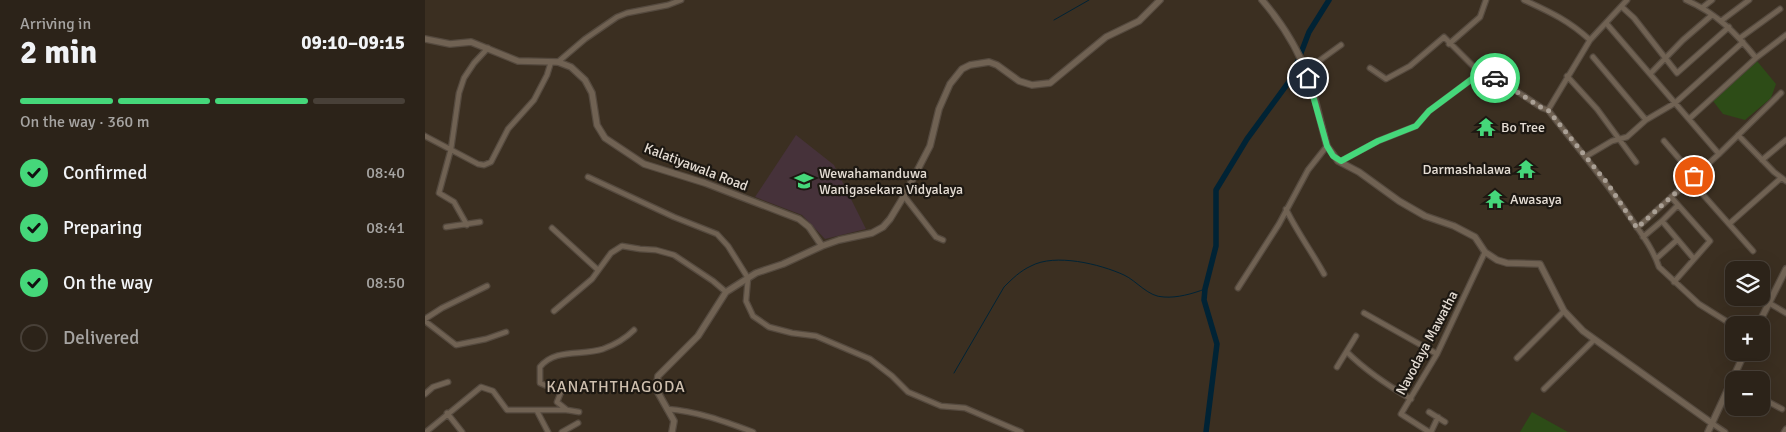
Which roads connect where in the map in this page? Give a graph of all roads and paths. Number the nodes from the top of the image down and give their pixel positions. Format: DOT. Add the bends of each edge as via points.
graph roads {
  1 [pos="681,0"];
  2 [pos="1160,0"];
  3 [pos="1262,0"];
  4 [pos="1485,0"];
  5 [pos="1524,0"];
  6 [pos="1627,0"];
  7 [pos="1686,0"];
  8 [pos="1712,0"];
  9 [pos="1749,0"];
  10 [pos="667,3"];
  11 [pos="1622,7"];
  12 [pos="1703,7"];
  13 [pos="1780,9"];
  14 [pos="1712,15"];
  15 [pos="1721,21"];
  16 [pos="1606,23"];
  17 [pos="1729,27"];
  18 [pos="1786,35"];
  19 [pos="425,39"];
  20 [pos="1590,40"];
  21 [pos="1742,40"];
  22 [pos="1449,44"];
  23 [pos="1341,45"];
  24 [pos="488,48"];
  25 [pos="1593,57"];
  26 [pos="1756,58"];
  27 [pos="1666,59"];
  28 [pos="554,62"];
  29 [pos="1370,68"];
  30 [pos="1305,71"];
  31 [pos="1480,73"];
  32 [pos="1651,74"];
  33 [pos="1567,76"];
  34 [pos="1781,93"];
  35 [pos="1675,103"];
  36 [pos="1548,110"];
  37 [pos="1689,119"];
  38 [pos="1646,120"];
  39 [pos="1738,135"];
  40 [pos="425,136"];
  41 [pos="1619,138"];
  42 [pos="1786,140"];
  43 [pos="1664,141"];
  44 [pos="1327,146"];
  45 [pos="451,149"];
  46 [pos="1719,154"];
  47 [pos="1585,157"];
  48 [pos="1762,160"];
  49 [pos="1341,161"];
  50 [pos="1636,162"];
  51 [pos="588,176"];
  52 [pos="1692,178"];
  53 [pos="1784,180"];
  54 [pos="904,196"];
  55 [pos="1671,197"];
  56 [pos="1678,205"];
  57 [pos="1286,209"];
  58 [pos="1662,221"];
  59 [pos="480,222"];
  60 [pos="1729,224"];
  61 [pos="467,225"];
  62 [pos="446,227"];
  63 [pos="552,228"];
  64 [pos="1637,228"];
  65 [pos="1643,237"];
  66 [pos="943,240"];
  67 [pos="1677,240"];
  68 [pos="822,246"];
  69 [pos="1753,251"];
  70 [pos="1485,252"];
  71 [pos="1656,259"];
  72 [pos="1694,259"];
  73 [pos="1786,269"];
  74 [pos="598,270"];
  75 [pos="1324,274"];
  76 [pos="748,278"];
  77 [pos="1675,282"];
  78 [pos="487,286"];
  79 [pos="1238,288"];
  80 [pos="726,292"];
  81 [pos="1770,301"];
  82 [pos="1770,304"];
  83 [pos="554,311"];
  84 [pos="1564,311"];
  85 [pos="1365,313"];
  86 [pos="1786,313"];
  87 [pos="425,320"];
  88 [pos="1725,320"];
  89 [pos="634,330"];
  90 [pos="506,332"];
  91 [pos="1356,336"];
  92 [pos="1595,340"];
  93 [pos="1347,352"];
  94 [pos="1437,354"];
  95 [pos="1517,358"];
  96 [pos="1337,367"];
  97 [pos="447,382"];
  98 [pos="1543,389"];
  99 [pos="425,394"];
  100 [pos="1411,399"];
  101 [pos="1725,402"];
  102 [pos="1770,403"];
  103 [pos="667,409"];
  104 [pos="1782,409"];
  105 [pos="567,410"];
  106 [pos="537,411"];
  107 [pos="579,412"];
  108 [pos="1429,412"];
  109 [pos="447,413"];
  110 [pos="1438,417"];
  111 [pos="1445,422"];
  112 [pos="577,423"];
  113 [pos="1713,424"];
  114 [pos="426,432"];
  115 [pos="463,432"];
  116 [pos="548,432"];
  117 [pos="562,432"];
  118 [pos="672,432"];
  119 [pos="753,432"];
  120 [pos="1021,432"];
  121 [pos="1430,432"];
  122 [pos="1708,432"];
  123 [pos="1725,432"];
  1 -- 10 [label="street"];
  2 -- 54 [label="street" via="1139,21 1106,37 1050,83 1032,85 1019,81 989,62 970,64 962,69 950,84 939,108 930,146"];
  3 -- 30 [label="street"];
  4 -- 22 [label="street" via="1481,17"];
  5 -- 20 [label="street" via="1573,24"];
  6 -- 11 [label="street"];
  7 -- 12 [label="street"];
  8 -- 12 [label="street"];
  9 -- 15 [label="street"];
  10 -- 28 [label="street" via="617,16"];
  11 -- 16 [label="street"];
  11 -- 27 [label="street"];
  12 -- 14 [label="street"];
  13 -- 21 [label="street"];
  14 -- 15 [label="street"];
  14 -- 27 [label="street"];
  15 -- 17 [label="street"];
  16 -- 20 [label="street"];
  16 -- 32 [label="street"];
  17 -- 21 [label="street"];
  17 -- 27 [label="street" via="1677,73"];
  18 -- 26 [label="street"];
  19 -- 24 [label="street, Kalatiyawala Road" via="449,44 471,42"];
  20 -- 33 [label="street"];
  21 -- 26 [label="street"];
  21 -- 35 [label="street"];
  22 -- 29 [label="street" via="1444,37 1410,66 1386,78"];
  22 -- 31 [label="street"];
  23 -- 30 [label="street"];
  24 -- 28 [label="street, Kalatiyawala Road" via="518,61"];
  24 -- 45 [label="street" via="474,63 459,93"];
  25 -- 38 [label="street"];
  26 -- 37 [label="street"];
  27 -- 32 [label="street"];
  28 -- 45 [label="street" via="534,100 509,129 491,162 478,164"];
  28 -- 68 [label="street, Kalatiyawala Road" via="571,68 585,80 594,100 597,125 605,138 644,164 799,219"];
  30 -- 44 [label="street"];
  31 -- 36 [label="street" via="1497,78"];
  31 -- 49 [label="street" via="1429,111 1416,126"];
  32 -- 35 [label="street"];
  33 -- 36 [label="street"];
  33 -- 41 [label="street"];
  34 -- 39 [label="street"];
  35 -- 37 [label="street"];
  35 -- 38 [label="street"];
  36 -- 47 [label="street"];
  37 -- 46 [label="street"];
  38 -- 41 [label="street" via="1627,137"];
  39 -- 46 [label="street"];
  39 -- 48 [label="street"];
  40 -- 45 [label="street"];
  41 -- 47 [label="street"];
  41 -- 50 [label="street"];
  42 -- 48 [label="street"];
  43 -- 52 [label="street"];
  44 -- 49 [label="street"];
  44 -- 57 [label="street" via="1308,170"];
  45 -- 61 [label="street" via="439,194 454,202"];
  46 -- 52 [label="street"];
  47 -- 64 [label="street" via="1608,184"];
  48 -- 53 [label="street"];
  49 -- 70 [label="street" via="1425,216 1475,237"];
  51 -- 76 [label="street" via="717,234"];
  52 -- 55 [label="street"];
  52 -- 60 [label="street"];
  53 -- 60 [label="street"];
  54 -- 66 [label="street" via="936,237"];
  54 -- 68 [label="street" via="883,227"];
  55 -- 56 [label="street"];
  55 -- 64 [label="street"];
  56 -- 58 [label="street"];
  56 -- 72 [label="street" via="1710,241"];
  57 -- 75 [label="street"];
  57 -- 79 [label="street"];
  58 -- 65 [label="street"];
  58 -- 67 [label="street"];
  59 -- 61 [label="street"];
  60 -- 69 [label="street"];
  61 -- 62 [label="street"];
  63 -- 74 [label="street"];
  64 -- 65 [label="street"];
  65 -- 71 [label="street"];
  67 -- 71 [label="street"];
  67 -- 72 [label="street"];
  68 -- 76 [label="street"];
  70 -- 84 [label="street" via="1507,264 1540,264"];
  70 -- 94 [label="street, Navodaya Mawatha"];
  71 -- 77 [label="street" via="1659,267"];
  72 -- 77 [label="street"];
  73 -- 81 [label="street"];
  74 -- 80 [label="street" via="611,253 622,246 656,250 674,255"];
  74 -- 83 [label="street"];
  76 -- 80 [label="street"];
  76 -- 120 [label="street" via="746,301 753,316 769,327 792,334 816,336 870,359 908,392 941,406 965,408"];
  77 -- 88 [label="street" via="1699,304"];
  78 -- 87 [label="street"];
  80 -- 103 [label="street" via="697,336 659,376 656,389"];
  82 -- 86 [label="street"];
  84 -- 92 [label="street"];
  84 -- 95 [label="street"];
  85 -- 94 [label="street"];
  87 -- 90 [label="street" via="456,345"];
  89 -- 105 [label="street" via="603,349 561,354 543,362 539,367 540,383 561,392 557,402"];
  91 -- 93 [label="street"];
  92 -- 98 [label="street"];
  92 -- 113 [label="street"];
  93 -- 96 [label="street"];
  93 -- 100 [label="street" via="1378,380"];
  94 -- 100 [label="street, Navodaya Mawatha"];
  97 -- 99 [label="street"];
  100 -- 121 [label="street, Navodaya Mawatha" via="1401,414"];
  101 -- 113 [label="street"];
  102 -- 104 [label="street"];
  103 -- 118 [label="street" via="674,420"];
  103 -- 119 [label="street" via="730,423"];
  105 -- 106 [label="street"];
  105 -- 107 [label="street"];
  106 -- 109 [label="street" via="507,410 493,391 481,388"];
  106 -- 116 [label="street"];
  108 -- 110 [label="street"];
  109 -- 114 [label="street"];
  109 -- 115 [label="street"];
  110 -- 111 [label="street"];
  110 -- 121 [label="street"];
  112 -- 117 [label="street"];
  113 -- 122 [label="street"];
  113 -- 123 [label="street"];
}
